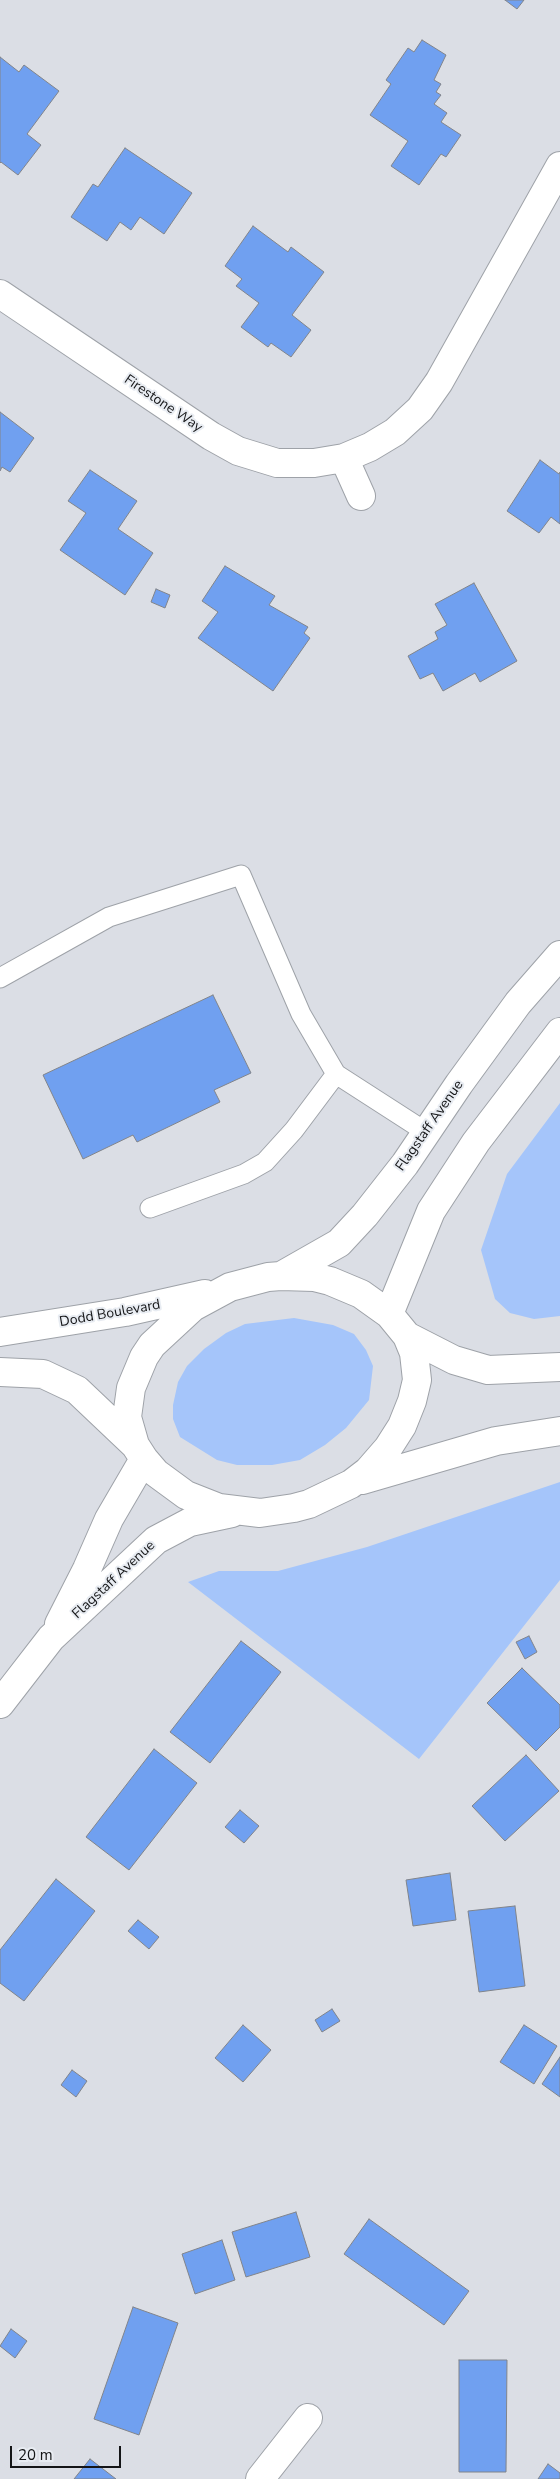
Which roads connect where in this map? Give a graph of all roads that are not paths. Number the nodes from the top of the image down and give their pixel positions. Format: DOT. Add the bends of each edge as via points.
graph roads {
  1 [pos="560,166"];
  2 [pos="0,294"];
  3 [pos="344,458"];
  4 [pos="361,496"];
  5 [pos="560,955"];
  6 [pos="0,978"];
  7 [pos="560,1032"];
  8 [pos="336,1074"];
  9 [pos="426,1132"];
  10 [pos="150,1208"];
  11 [pos="282,1276"];
  12 [pos="219,1291"];
  13 [pos="389,1314"];
  14 [pos="0,1332"];
  15 [pos="407,1336"];
  16 [pos="560,1367"];
  17 [pos="0,1372"];
  18 [pos="560,1432"];
  19 [pos="139,1452"];
  20 [pos="351,1484"];
  21 [pos="238,1511"];
  22 [pos="51,1638"];
  23 [pos="0,1704"];
  24 [pos="308,2418"];
  25 [pos="260,2479"];
  1 -- 3 [label="street, Firestone Way" via="439,382 420,409 394,432"];
  2 -- 3 [label="street, Firestone Way" via="238,451 277,463"];
  3 -- 4 [label="street"];
  5 -- 9 [label="street, Flagstaff Avenue" via="518,1003"];
  6 -- 8 [label="lane" via="110,917 241,875 301,1014"];
  7 -- 13 [label="street" via="476,1142 432,1212"];
  8 -- 9 [label="lane"];
  8 -- 10 [label="lane" via="265,1162 244,1174"];
  9 -- 11 [label="street, Flagstaff Avenue" via="382,1193 339,1243"];
  11 -- 12 [label="street"];
  11 -- 13 [label="street" via="330,1281 361,1294"];
  12 -- 14 [label="street, Dodd Boulevard" via="125,1312"];
  12 -- 19 [label="street" via="193,1307 168,1329 144,1357 136,1373 128,1402 128,1417"];
  13 -- 15 [label="street"];
  15 -- 16 [label="street" via="454,1360 488,1370"];
  15 -- 20 [label="street" via="414,1353 417,1380 407,1416 396,1438 379,1460"];
  17 -- 19 [label="street" via="43,1374 77,1390"];
  18 -- 20 [label="street" via="496,1441"];
  19 -- 21 [label="street" via="156,1473 186,1495 203,1503"];
  19 -- 22 [label="street, Flagstaff Avenue" via="87,1569"];
  20 -- 21 [label="street" via="294,1508 260,1513"];
  21 -- 22 [label="street, Flagstaff Avenue" via="190,1522 156,1540"];
  22 -- 23 [label="street, Flagstaff Avenue"];
  24 -- 25 [label="street"];
}
